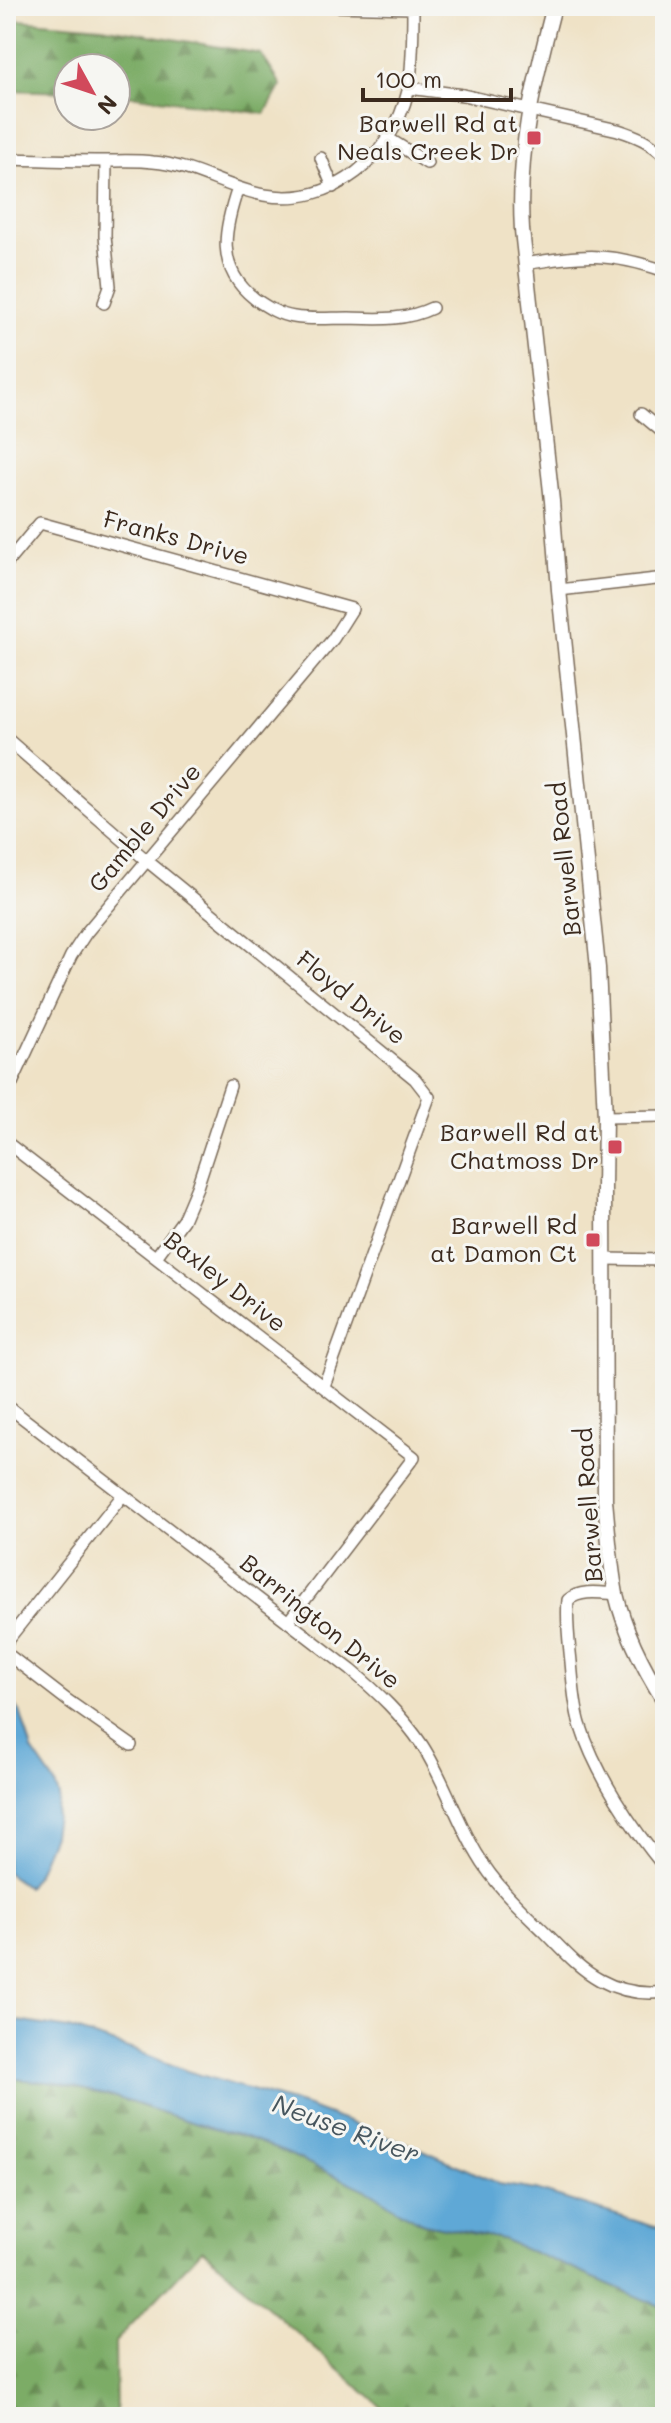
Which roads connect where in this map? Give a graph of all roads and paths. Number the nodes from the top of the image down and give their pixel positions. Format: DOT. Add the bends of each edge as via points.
graph roads {
  1 [pos="333,6"];
  2 [pos="554,6"];
  3 [pos="416,7"];
  4 [pos="409,88"];
  5 [pos="528,111"];
  6 [pos="389,139"];
  7 [pos="665,156"];
  8 [pos="321,158"];
  9 [pos="6,159"];
  10 [pos="106,161"];
  11 [pos="427,163"];
  12 [pos="333,187"];
  13 [pos="238,188"];
  14 [pos="525,264"];
  15 [pos="665,271"];
  16 [pos="104,303"];
  17 [pos="432,308"];
  18 [pos="641,414"];
  19 [pos="665,434"];
  20 [pos="6,564"];
  21 [pos="665,578"];
  22 [pos="559,590"];
  23 [pos="352,609"];
  24 [pos="6,738"];
  25 [pos="146,860"];
  26 [pos="230,1086"];
  27 [pos="6,1096"];
  28 [pos="665,1116"];
  29 [pos="605,1117"];
  30 [pos="6,1142"];
  31 [pos="156,1257"];
  32 [pos="604,1259"];
  33 [pos="665,1260"];
  34 [pos="324,1386"];
  35 [pos="6,1405"];
  36 [pos="123,1495"];
  37 [pos="617,1594"];
  38 [pos="288,1622"];
  39 [pos="6,1642"];
  40 [pos="6,1653"];
  41 [pos="665,1702"];
  42 [pos="131,1745"];
  43 [pos="665,1868"];
  44 [pos="665,1992"];
  1 -- 3 [label="street"];
  2 -- 5 [label="street, Barwell Road"];
  3 -- 4 [label="street"];
  4 -- 5 [label="street"];
  4 -- 6 [label="street"];
  5 -- 7 [label="street" via="637,136"];
  5 -- 14 [label="street, Barwell Road" via="520,194"];
  6 -- 11 [label="street"];
  6 -- 12 [label="street" via="366,165"];
  8 -- 12 [label="street"];
  9 -- 10 [label="street"];
  10 -- 13 [label="street" via="173,165"];
  10 -- 16 [label="street" via="110,286"];
  12 -- 13 [label="street" via="286,196"];
  13 -- 17 [label="street" via="227,220 227,257 238,281 269,308 294,317 398,319"];
  14 -- 15 [label="street" via="588,255"];
  14 -- 22 [label="street, Barwell Road"];
  18 -- 19 [label="street"];
  20 -- 23 [label="street, Franks Drive" via="40,523"];
  21 -- 22 [label="street"];
  22 -- 29 [label="street, Barwell Road" via="598,968"];
  23 -- 25 [label="street, Gamble Drive" via="333,639"];
  24 -- 25 [label="street, Floyd Drive"];
  25 -- 27 [label="street, Gamble Drive" via="71,956"];
  25 -- 34 [label="street, Floyd Drive" via="415,1079 429,1097"];
  26 -- 31 [label="street" via="183,1220"];
  28 -- 29 [label="street"];
  29 -- 32 [label="street, Barwell Road"];
  30 -- 31 [label="street, Baxley Drive"];
  31 -- 34 [label="street, Baxley Drive"];
  32 -- 33 [label="street"];
  32 -- 37 [label="street, Barwell Road" via="605,1500"];
  34 -- 38 [label="street, Baxley Drive" via="414,1457"];
  35 -- 36 [label="street, Barrington Drive"];
  36 -- 38 [label="street, Barrington Drive"];
  36 -- 39 [label="street"];
  37 -- 41 [label="street, Barwell Road" via="642,1662"];
  37 -- 43 [label="street" via="584,1593 568,1600 576,1708 598,1767"];
  38 -- 44 [label="street, Barrington Drive" via="371,1687 406,1723 431,1760 485,1867 570,1958 612,1986"];
  40 -- 42 [label="street"];
}
